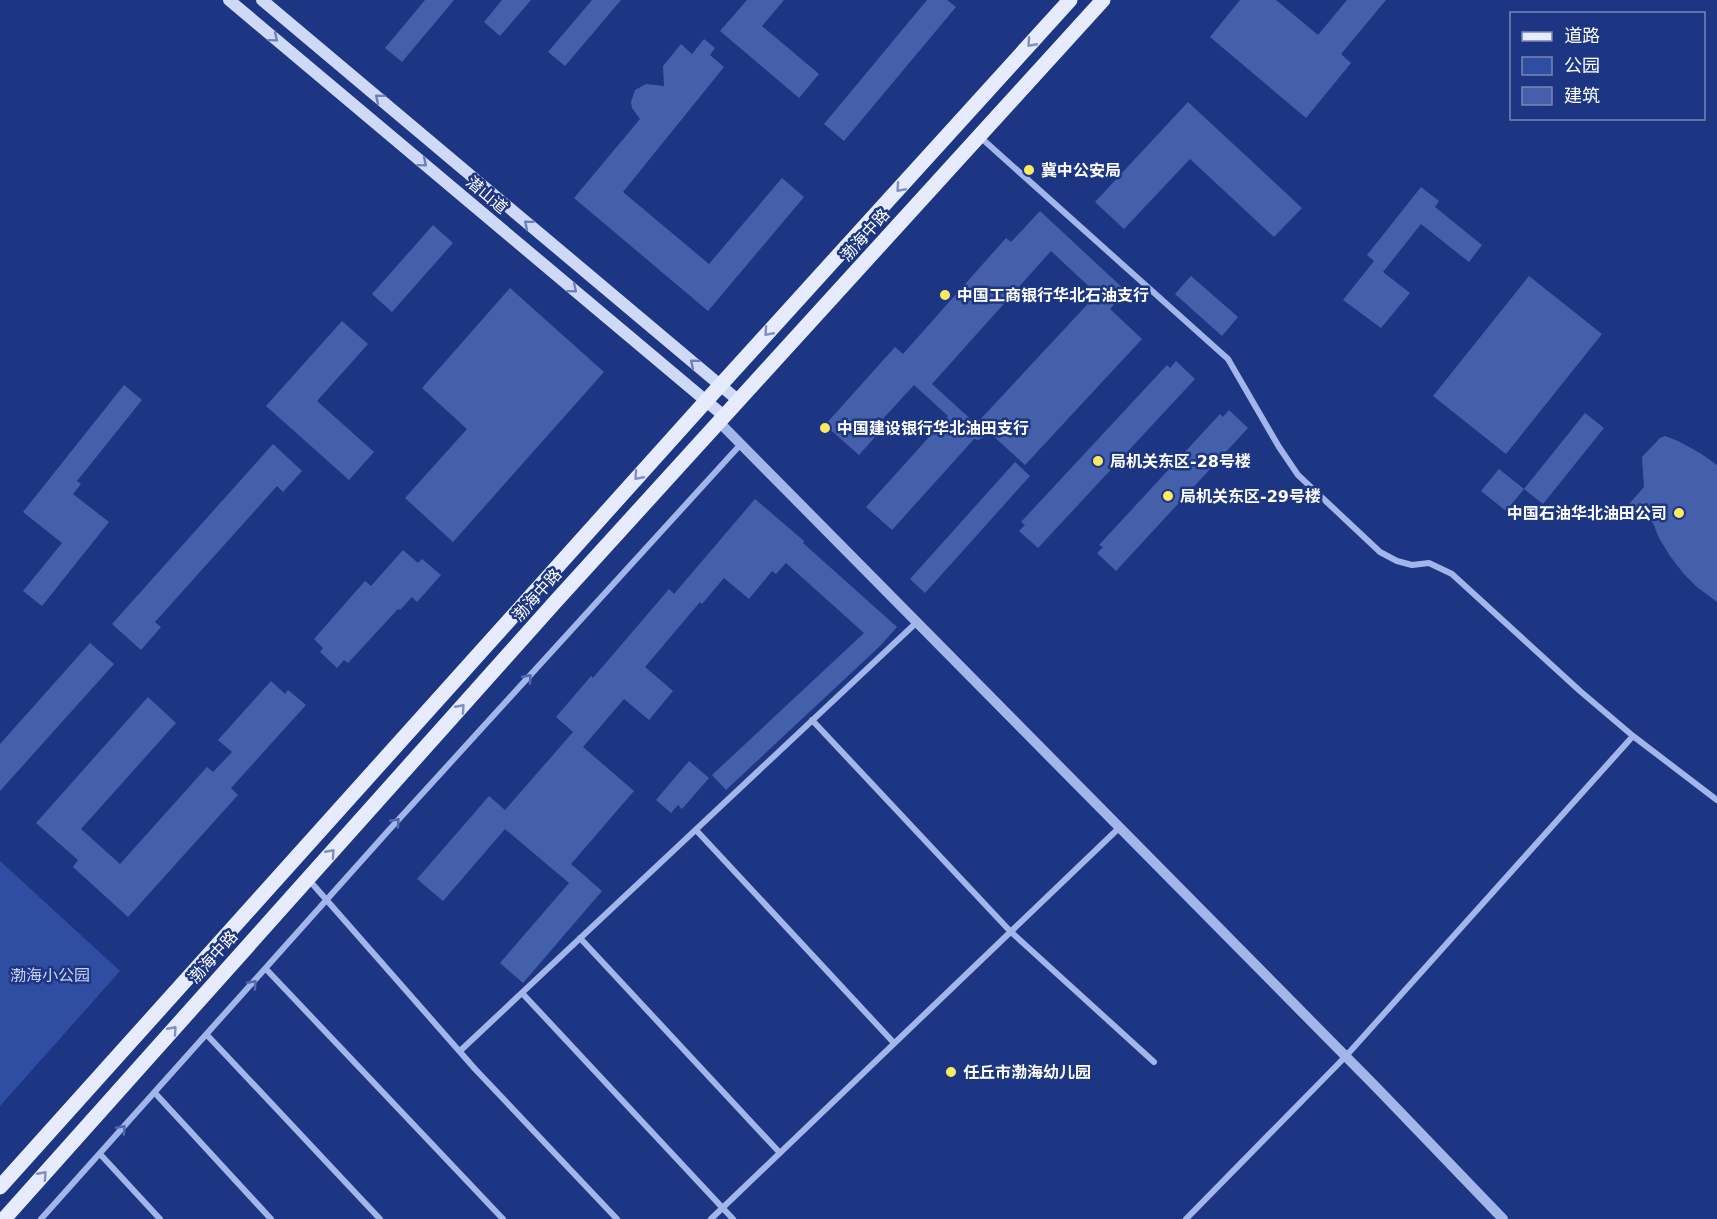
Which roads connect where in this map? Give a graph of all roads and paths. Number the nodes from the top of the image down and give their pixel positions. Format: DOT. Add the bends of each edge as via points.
graph roads {
  1 [pos="229,0"];
  2 [pos="262,0"];
  3 [pos="1070,0"];
  4 [pos="1103,0"];
  5 [pos="979,136"];
  6 [pos="720,385"];
  7 [pos="739,400"];
  8 [pos="706,401"];
  9 [pos="722,419"];
  10 [pos="741,444"];
  11 [pos="917,622"];
  12 [pos="812,720"];
  13 [pos="1633,736"];
  14 [pos="1717,800"];
  15 [pos="1120,828"];
  16 [pos="696,830"];
  17 [pos="308,878"];
  18 [pos="327,900"];
  19 [pos="1011,931"];
  20 [pos="580,938"];
  21 [pos="266,969"];
  22 [pos="522,993"];
  23 [pos="207,1035"];
  24 [pos="894,1043"];
  25 [pos="460,1051"];
  26 [pos="1346,1056"];
  27 [pos="1154,1062"];
  28 [pos="155,1093"];
  29 [pos="780,1153"];
  30 [pos="100,1154"];
  31 [pos="0,1187"];
  32 [pos="723,1208"];
  33 [pos="4,1219"];
  34 [pos="41,1219"];
  35 [pos="160,1219"];
  36 [pos="271,1219"];
  37 [pos="380,1219"];
  38 [pos="503,1219"];
  39 [pos="617,1219"];
  40 [pos="711,1219"];
  41 [pos="733,1219"];
  42 [pos="1186,1219"];
  43 [pos="1503,1219"];
  1 -- 8 [label="main road, 潜山道, one-way"];
  6 -- 2 [label="main road, 潜山道, one-way"];
  3 -- 6 [label="main road, 渤海中路, one-way"];
  4 -- 5 [label="main road, 渤海中路"];
  5 -- 7 [label="main road, 渤海中路"];
  5 -- 13 [label="street" via="1228,359 1298,475 1380,552 1412,565 1429,563 1452,574"];
  6 -- 7 [label="main road, 潜山道"];
  6 -- 8 [label="main road, 渤海中路"];
  7 -- 9 [label="main road, 渤海中路"];
  8 -- 9 [label="main road, 潜山道"];
  8 -- 31 [label="main road, 渤海中路, one-way"];
  9 -- 10 [label="street"];
  17 -- 9 [label="main road, 渤海中路, one-way"];
  10 -- 11 [label="street"];
  18 -- 10 [label="street, one-way"];
  11 -- 12 [label="street"];
  11 -- 15 [label="street"];
  12 -- 16 [label="street"];
  12 -- 19 [label="street"];
  13 -- 14 [label="street"];
  13 -- 26 [label="street"];
  15 -- 19 [label="street"];
  15 -- 26 [label="street"];
  16 -- 20 [label="street"];
  16 -- 24 [label="street"];
  17 -- 18 [label="street"];
  33 -- 17 [label="main road, 渤海中路, one-way"];
  18 -- 21 [label="street"];
  18 -- 25 [label="street"];
  19 -- 24 [label="street"];
  19 -- 27 [label="street"];
  20 -- 22 [label="street"];
  20 -- 29 [label="street"];
  23 -- 21 [label="street, one-way"];
  21 -- 38 [label="street"];
  22 -- 25 [label="street"];
  22 -- 32 [label="street"];
  23 -- 28 [label="street"];
  23 -- 37 [label="street"];
  24 -- 29 [label="street"];
  25 -- 39 [label="street"];
  26 -- 42 [label="street"];
  26 -- 43 [label="street"];
  30 -- 28 [label="street, one-way"];
  28 -- 36 [label="street"];
  29 -- 32 [label="street"];
  30 -- 34 [label="street"];
  30 -- 35 [label="street"];
  32 -- 40 [label="street"];
  32 -- 41 [label="street"];
}
